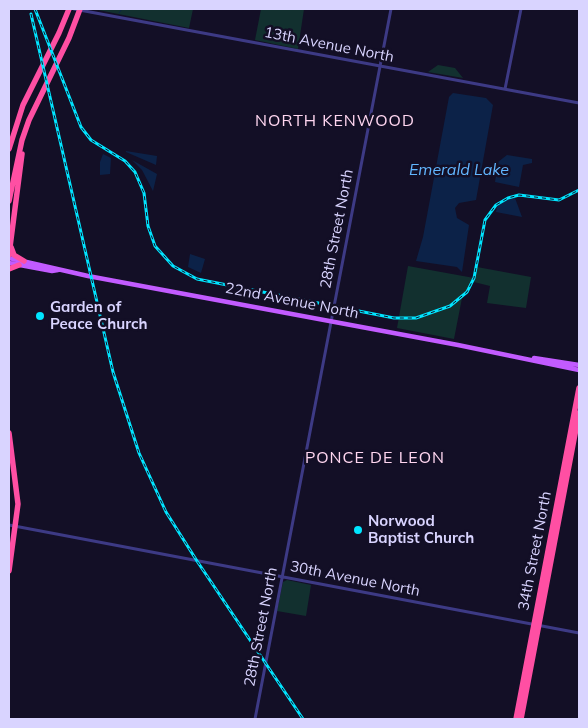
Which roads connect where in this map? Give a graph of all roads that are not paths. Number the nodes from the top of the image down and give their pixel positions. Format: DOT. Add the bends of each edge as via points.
graph roads {
  1 [pos="69,9"];
  2 [pos="74,9"];
  3 [pos="80,9"];
  4 [pos="391,9"];
  5 [pos="521,9"];
  6 [pos="380,66"];
  7 [pos="506,89"];
  8 [pos="579,103"];
  9 [pos="32,110"];
  10 [pos="9,145"];
  11 [pos="9,201"];
  12 [pos="11,244"];
  13 [pos="9,256"];
  14 [pos="24,261"];
  15 [pos="9,263"];
  16 [pos="19,265"];
  17 [pos="9,269"];
  18 [pos="58,270"];
  19 [pos="331,321"];
  20 [pos="522,357"];
  21 [pos="579,365"];
  22 [pos="579,370"];
  23 [pos="579,388"];
  24 [pos="579,413"];
  25 [pos="9,433"];
  26 [pos="9,525"];
  27 [pos="9,571"];
  28 [pos="282,577"];
  29 [pos="536,624"];
  30 [pos="579,633"];
  31 [pos="255,719"];
  32 [pos="516,719"];
  33 [pos="521,719"];
  1 -- 10 [label="highway" via="18,117"];
  2 -- 6 [label="street, 13th Avenue North"];
  3 -- 9 [label="highway"];
  4 -- 6 [label="street, 28th Street North"];
  5 -- 7 [label="street"];
  6 -- 7 [label="street, 13th Avenue North"];
  6 -- 19 [label="street, 28th Street North"];
  7 -- 8 [label="street, 13th Avenue North"];
  9 -- 11 [label="highway"];
  9 -- 12 [label="highway" via="22,152"];
  12 -- 13 [label="highway"];
  12 -- 14 [label="highway" via="14,255"];
  13 -- 14 [label="main road, 22nd Avenue North"];
  14 -- 18 [label="main road, 22nd Avenue North"];
  15 -- 16 [label="main road, 22nd Avenue North"];
  16 -- 17 [label="highway"];
  16 -- 18 [label="main road, 22nd Avenue North"];
  18 -- 19 [label="main road, 22nd Avenue North"];
  19 -- 20 [label="main road, 22nd Avenue North"];
  19 -- 28 [label="street, 28th Street North"];
  20 -- 21 [label="main road, 22nd Avenue North"];
  20 -- 22 [label="main road, 22nd Avenue North"];
  23 -- 29 [label="highway, 34th Street North"];
  24 -- 29 [label="highway, 34th Street North"];
  25 -- 27 [label="highway" via="17,484 15,537"];
  26 -- 28 [label="street, 30th Avenue North"];
  28 -- 29 [label="street, 30th Avenue North"];
  28 -- 31 [label="street, 28th Street North"];
  29 -- 30 [label="street, 30th Avenue North"];
  29 -- 32 [label="highway, 34th Street North"];
  29 -- 33 [label="highway, 34th Street North"];
}
